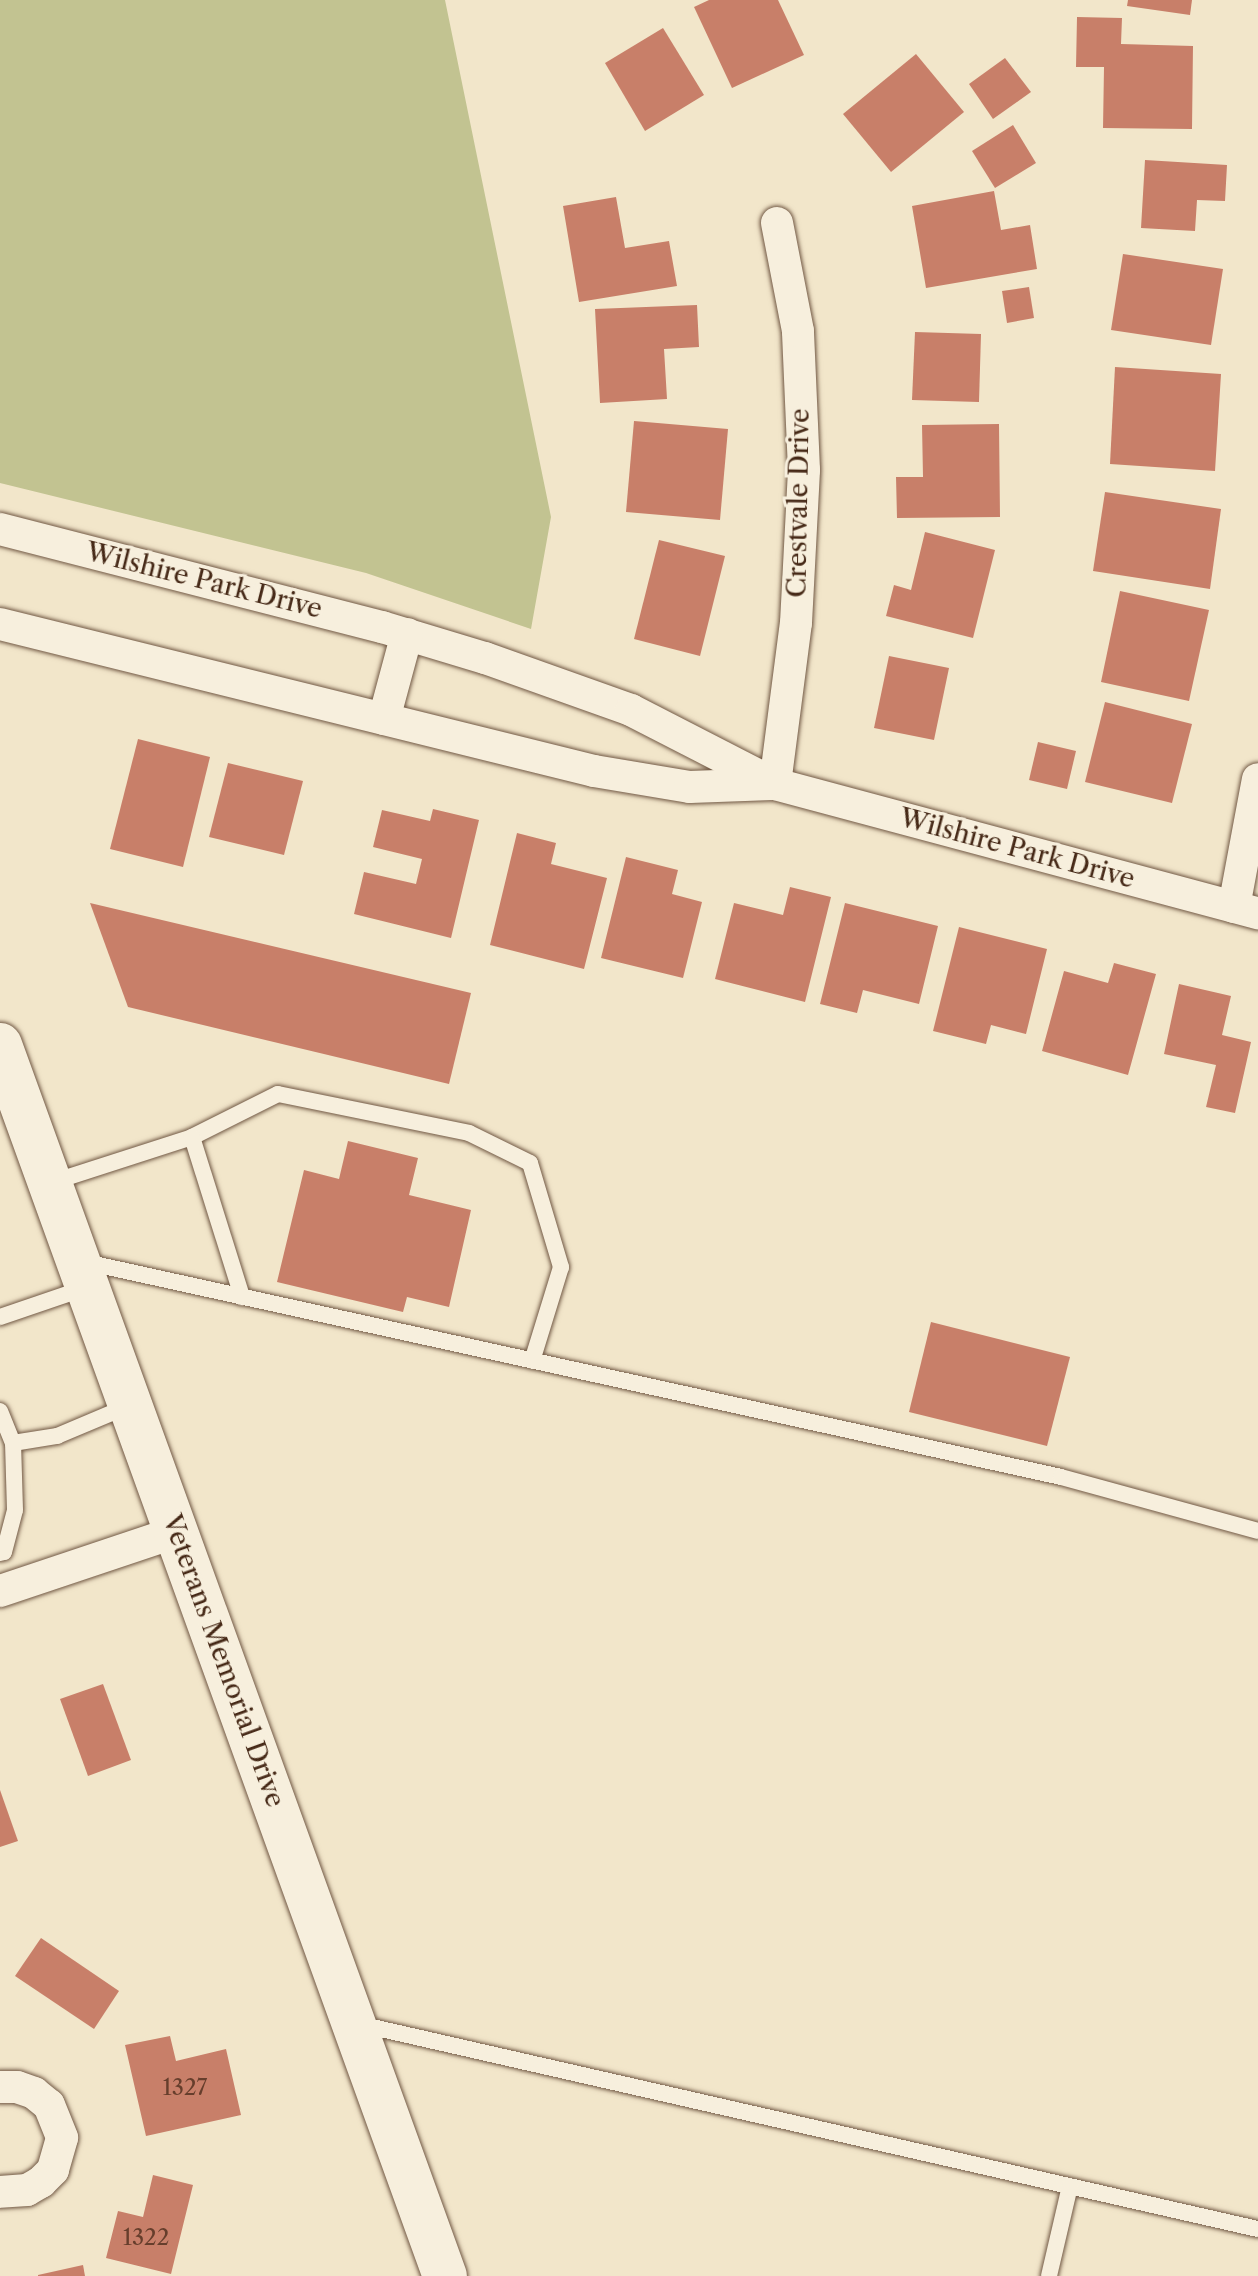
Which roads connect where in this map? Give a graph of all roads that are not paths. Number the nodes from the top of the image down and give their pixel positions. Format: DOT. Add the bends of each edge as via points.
graph roads {
  1 [pos="777,223"];
  2 [pos="0,529"];
  3 [pos="0,624"];
  4 [pos="407,634"];
  5 [pos="384,719"];
  6 [pos="1258,779"];
  7 [pos="775,784"];
  8 [pos="1246,910"];
  9 [pos="0,1045"];
  10 [pos="192,1137"];
  11 [pos="49,1183"];
  12 [pos="81,1274"];
  13 [pos="242,1297"];
  14 [pos="0,1317"];
  15 [pos="532,1361"];
  16 [pos="129,1405"];
  17 [pos="0,1413"];
  18 [pos="13,1443"];
  19 [pos="1258,1531"];
  20 [pos="176,1532"];
  21 [pos="0,1553"];
  22 [pos="0,1591"];
  23 [pos="355,2023"];
  24 [pos="0,2087"];
  25 [pos="1070,2186"];
  26 [pos="0,2192"];
  27 [pos="1258,2229"];
  28 [pos="445,2276"];
  29 [pos="1049,2276"];
  1 -- 7 [label="street, Crestvale Drive" via="798,331 804,470 796,623"];
  2 -- 4 [label="street, Wilshire Park Drive"];
  3 -- 5 [label="street, Wilshire Park Drive"];
  4 -- 5 [label="street"];
  4 -- 7 [label="street, Wilshire Park Drive" via="631,710"];
  5 -- 7 [label="street, Wilshire Park Drive" via="622,776 690,787"];
  6 -- 8 [label="street"];
  7 -- 8 [label="street, Wilshire Park Drive"];
  9 -- 11 [label="main road, Veterans Memorial Drive"];
  10 -- 11 [label="lane"];
  10 -- 13 [label="lane"];
  10 -- 15 [label="lane" via="278,1094 469,1133 530,1163 561,1267"];
  11 -- 12 [label="main road, Veterans Memorial Drive"];
  12 -- 13 [label="lane"];
  12 -- 14 [label="lane"];
  12 -- 16 [label="main road, Veterans Memorial Drive"];
  13 -- 15 [label="lane"];
  15 -- 19 [label="lane" via="1061,1477"];
  16 -- 18 [label="lane" via="57,1436"];
  16 -- 20 [label="main road, Veterans Memorial Drive"];
  17 -- 18 [label="lane"];
  18 -- 21 [label="lane" via="15,1510"];
  20 -- 22 [label="street"];
  20 -- 23 [label="main road, Veterans Memorial Drive"];
  23 -- 25 [label="lane"];
  23 -- 28 [label="main road, Veterans Memorial Drive"];
  24 -- 26 [label="street" via="34,2093 49,2105 62,2138 53,2170 41,2182 27,2190"];
  25 -- 27 [label="lane"];
  25 -- 29 [label="lane"];
}
